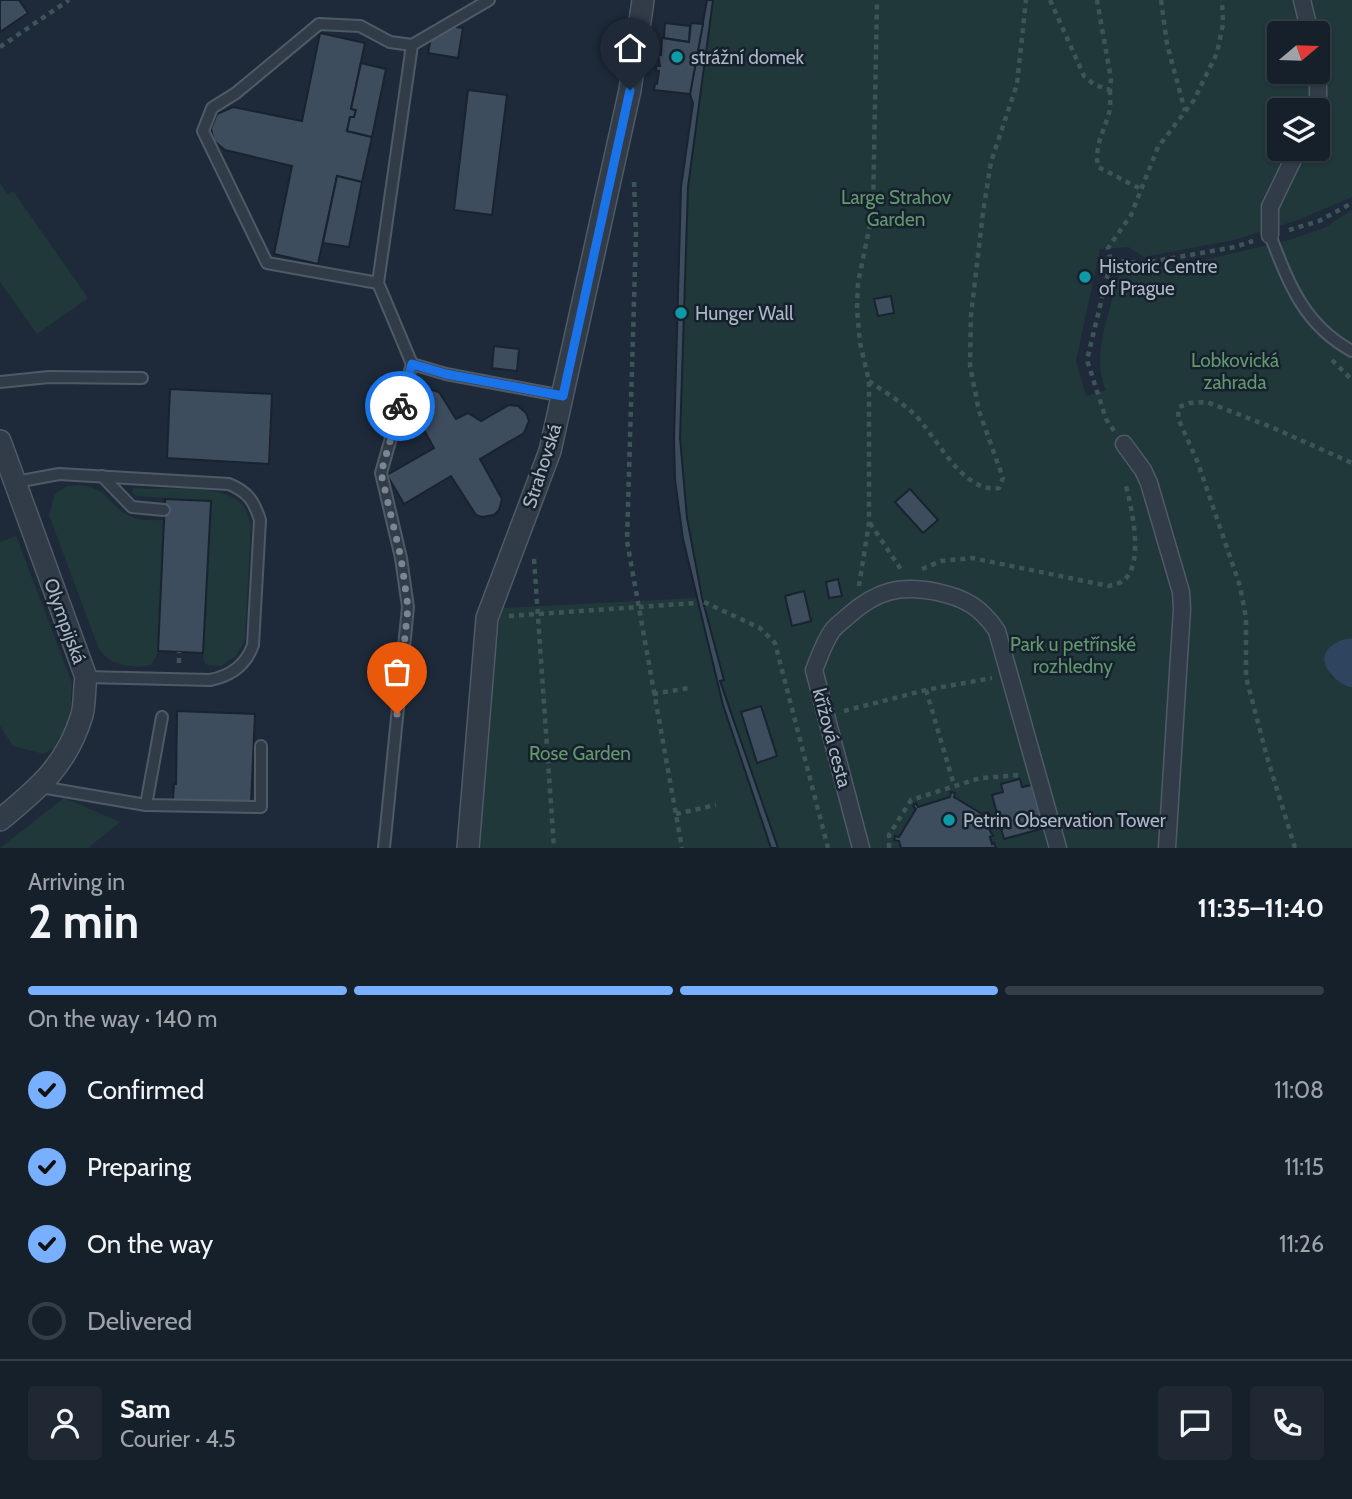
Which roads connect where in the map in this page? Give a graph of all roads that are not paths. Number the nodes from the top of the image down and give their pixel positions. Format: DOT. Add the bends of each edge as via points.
graph roads {
  1 [pos="489,0"];
  2 [pos="643,0"];
  3 [pos="1302,0"];
  4 [pos="1307,21"];
  5 [pos="412,45"];
  6 [pos="1292,161"];
  7 [pos="1270,235"];
  8 [pos="379,284"];
  9 [pos="1352,351"];
  10 [pos="412,364"];
  11 [pos="142,378"];
  12 [pos="0,382"];
  13 [pos="563,396"];
  14 [pos="0,441"];
  15 [pos="1124,444"];
  16 [pos="102,477"];
  17 [pos="16,482"];
  18 [pos="164,510"];
  19 [pos="86,677"];
  20 [pos="162,717"];
  21 [pos="261,747"];
  22 [pos="41,787"];
  23 [pos="146,805"];
  24 [pos="0,820"];
  25 [pos="384,848"];
  26 [pos="468,848"];
  27 [pos="861,848"];
  28 [pos="1058,848"];
  29 [pos="1167,848"];
  1 -- 5 [label="lane"];
  2 -- 13 [label="street, Strahovská" via="630,90"];
  3 -- 4 [label="street"];
  5 -- 8 [label="lane"];
  5 -- 8 [label="lane" via="390,42 360,26 319,24 212,108 203,131 267,263"];
  6 -- 7 [label="street" via="1270,207"];
  7 -- 9 [label="lane" via="1301,306 1324,333"];
  8 -- 10 [label="lane"];
  10 -- 13 [label="lane"];
  10 -- 25 [label="lane" via="381,473 408,607"];
  11 -- 12 [label="lane" via="48,377"];
  13 -- 26 [label="street, Strahovská" via="551,451 487,618"];
  14 -- 17 [label="street, Olympijská"];
  15 -- 29 [label="street" via="1149,483 1176,572 1182,609"];
  16 -- 17 [label="lane" via="59,474"];
  16 -- 18 [label="lane" via="132,507"];
  16 -- 19 [label="lane" via="229,484 244,490 260,520 253,645 249,657 224,677 211,680"];
  17 -- 19 [label="street, Olympijská"];
  19 -- 22 [label="street, Olympijská" via="82,712 69,748"];
  20 -- 23 [label="lane"];
  21 -- 23 [label="lane" via="261,807"];
  22 -- 23 [label="lane"];
  22 -- 24 [label="street, Olympijská"];
  27 -- 28 [label="street, křížová cesta" via="814,670 832,631 854,611 885,592 911,587 954,595 989,619 1002,643"];
}
